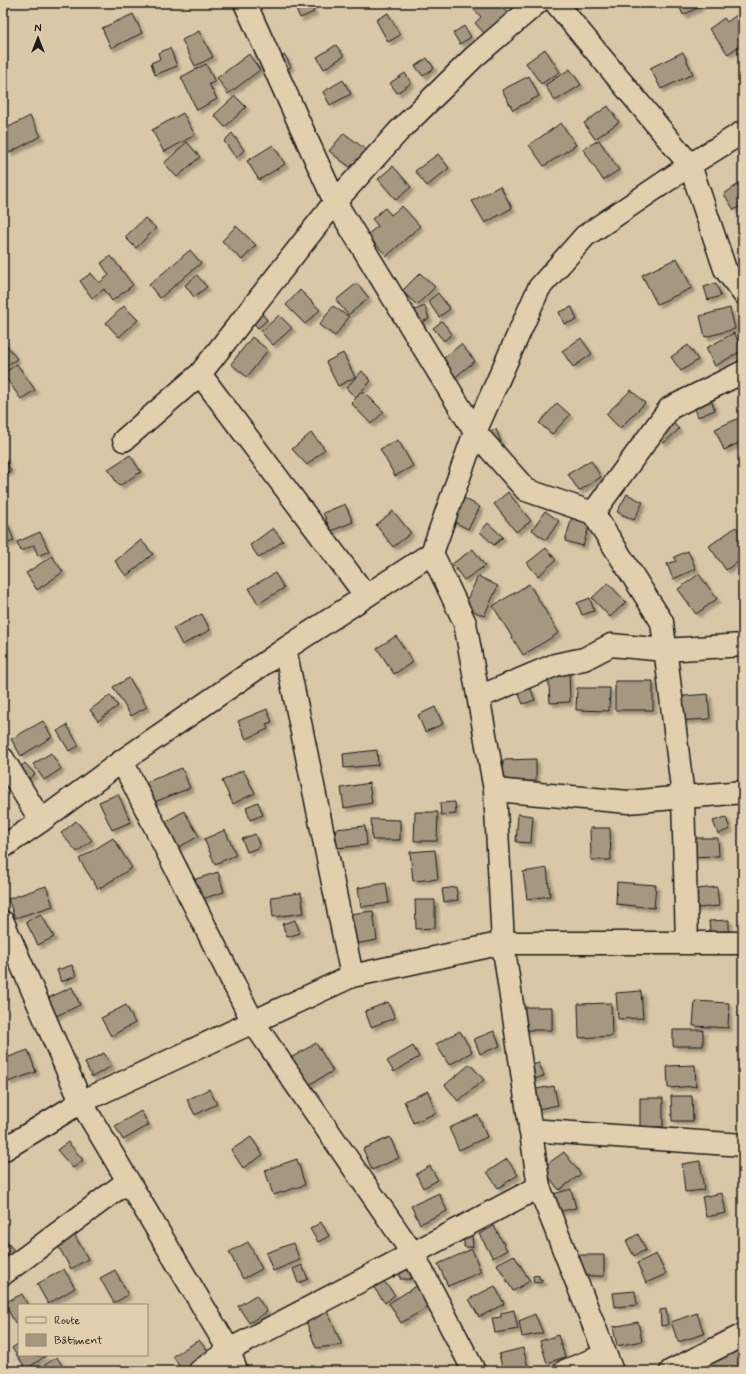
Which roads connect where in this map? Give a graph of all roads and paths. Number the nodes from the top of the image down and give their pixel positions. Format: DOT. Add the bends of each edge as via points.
graph roads {
  1 [pos="245,3"];
  2 [pos="537,3"];
  3 [pos="556,3"];
  4 [pos="743,132"];
  5 [pos="690,165"];
  6 [pos="335,202"];
  7 [pos="743,293"];
  8 [pos="743,372"];
  9 [pos="200,374"];
  10 [pos="475,432"];
  11 [pos="124,440"];
  12 [pos="593,513"];
  13 [pos="432,553"];
  14 [pos="366,596"];
  15 [pos="743,645"];
  16 [pos="285,648"];
  17 [pos="665,650"];
  18 [pos="479,697"];
  19 [pos="3,759"];
  20 [pos="122,761"];
  21 [pos="495,790"];
  22 [pos="743,792"];
  23 [pos="683,797"];
  24 [pos="41,821"];
  25 [pos="3,847"];
  26 [pos="3,922"];
  27 [pos="743,942"];
  28 [pos="502,943"];
  29 [pos="687,943"];
  30 [pos="352,976"];
  31 [pos="253,1022"];
  32 [pos="82,1102"];
  33 [pos="530,1130"];
  34 [pos="743,1145"];
  35 [pos="3,1150"];
  36 [pos="128,1181"];
  37 [pos="538,1187"];
  38 [pos="413,1254"];
  39 [pos="3,1274"];
  40 [pos="743,1335"];
  41 [pos="229,1350"];
  42 [pos="608,1363"];
  43 [pos="200,1371"];
  44 [pos="236,1371"];
  45 [pos="474,1371"];
  46 [pos="565,1371"];
  47 [pos="671,1371"];
  1 -- 6 [label="street"];
  2 -- 6 [label="street" via="474,57 398,132"];
  3 -- 5 [label="street"];
  4 -- 5 [label="street"];
  5 -- 7 [label="street" via="725,269"];
  5 -- 10 [label="street" via="586,236 538,288"];
  6 -- 9 [label="street"];
  6 -- 10 [label="street"];
  8 -- 12 [label="street" via="670,408"];
  9 -- 11 [label="street"];
  9 -- 14 [label="street"];
  10 -- 12 [label="street" via="526,490"];
  10 -- 13 [label="street"];
  12 -- 17 [label="street" via="662,622"];
  13 -- 14 [label="street"];
  13 -- 18 [label="street" via="466,623"];
  14 -- 16 [label="street"];
  15 -- 17 [label="street"];
  16 -- 20 [label="street"];
  16 -- 30 [label="street"];
  17 -- 18 [label="street" via="611,645 584,660 555,665"];
  17 -- 23 [label="street"];
  18 -- 21 [label="street"];
  19 -- 24 [label="street"];
  20 -- 24 [label="street"];
  20 -- 31 [label="street"];
  21 -- 23 [label="street" via="628,802"];
  21 -- 28 [label="street"];
  22 -- 23 [label="street"];
  23 -- 29 [label="street"];
  24 -- 25 [label="street"];
  26 -- 32 [label="street"];
  27 -- 29 [label="street"];
  28 -- 29 [label="street"];
  28 -- 30 [label="street"];
  28 -- 33 [label="street"];
  30 -- 31 [label="street"];
  31 -- 32 [label="street"];
  31 -- 38 [label="street"];
  32 -- 35 [label="street"];
  32 -- 36 [label="street"];
  33 -- 34 [label="street"];
  33 -- 37 [label="street"];
  36 -- 39 [label="street"];
  36 -- 41 [label="street"];
  37 -- 38 [label="street"];
  37 -- 42 [label="street"];
  38 -- 41 [label="street"];
  38 -- 45 [label="street"];
  40 -- 47 [label="street"];
  41 -- 43 [label="street"];
  41 -- 44 [label="street"];
  42 -- 46 [label="street"];
}
